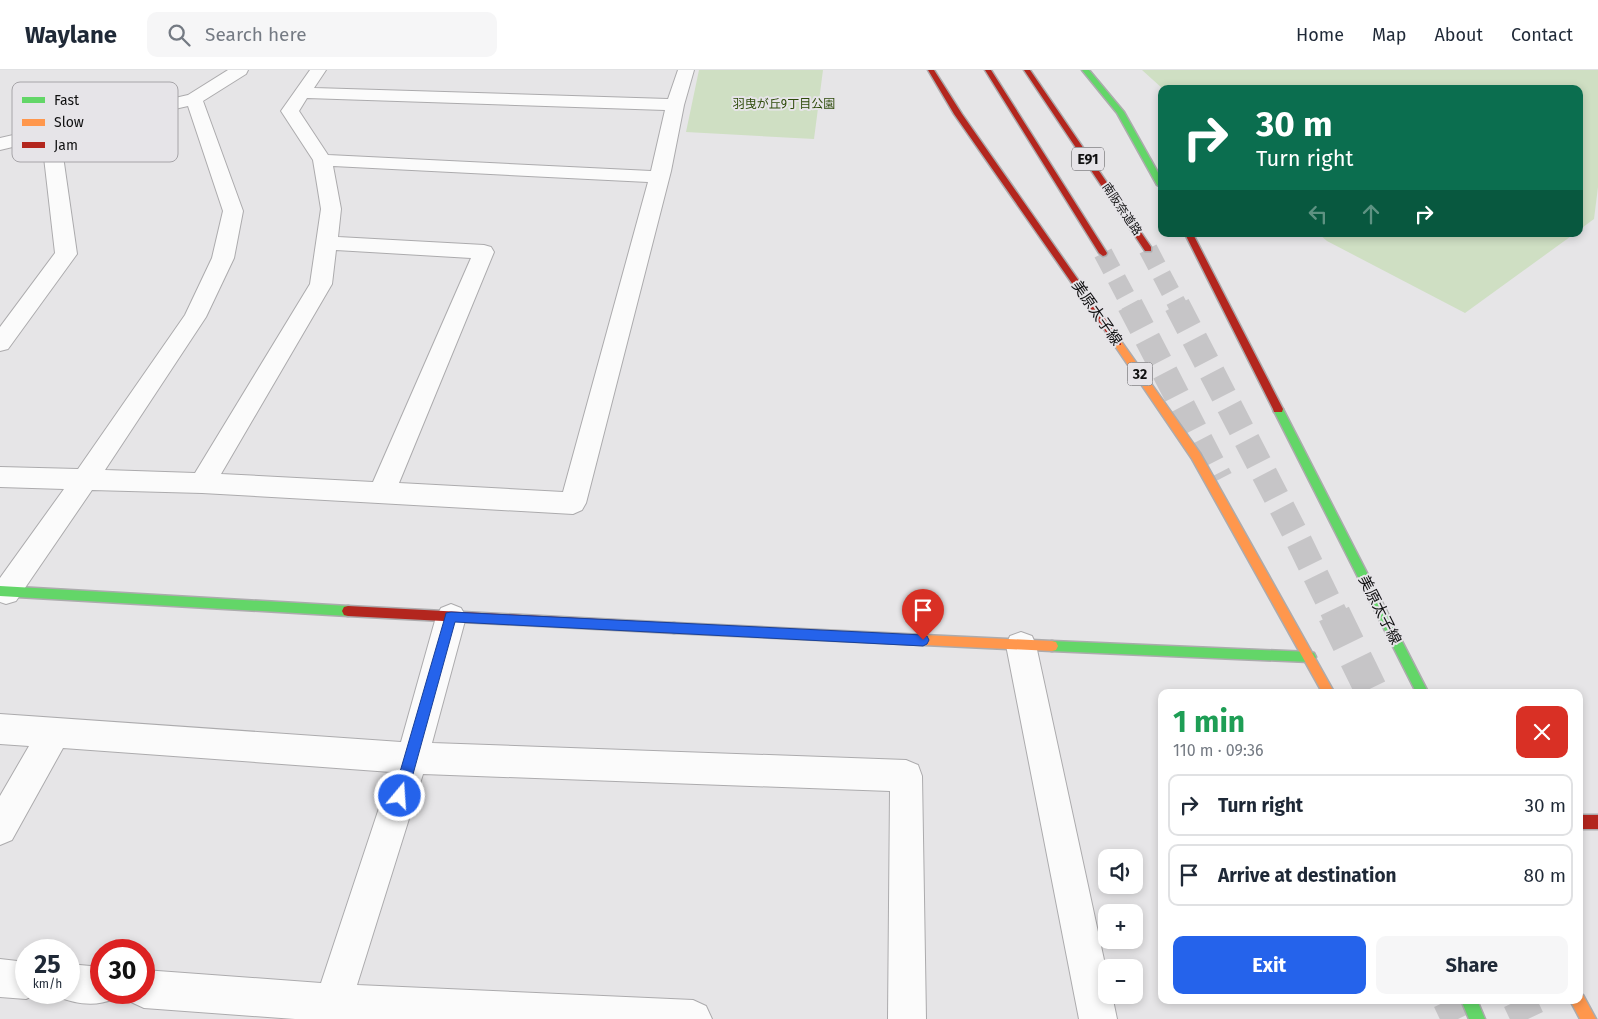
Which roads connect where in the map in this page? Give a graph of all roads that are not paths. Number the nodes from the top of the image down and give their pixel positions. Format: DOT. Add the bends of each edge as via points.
graph roads {
  1 [pos="240,70"];
  2 [pos="318,70"];
  3 [pos="686,70"];
  4 [pos="931,70"];
  5 [pos="988,70"];
  6 [pos="1027,70"];
  7 [pos="1085,70"];
  8 [pos="301,93"];
  9 [pos="194,99"];
  10 [pos="178,103"];
  11 [pos="675,105"];
  12 [pos="322,160"];
  13 [pos="54,162"];
  14 [pos="659,177"];
  15 [pos="1158,180"];
  16 [pos="1191,237"];
  17 [pos="327,243"];
  18 [pos="1148,249"];
  19 [pos="1103,253"];
  20 [pos="0,342"];
  21 [pos="0,477"];
  22 [pos="85,480"];
  23 [pos="202,483"];
  24 [pos="381,494"];
  25 [pos="2,594"];
  26 [pos="451,617"];
  27 [pos="1021,645"];
  28 [pos="1310,657"];
  29 [pos="1326,689"];
  30 [pos="1420,689"];
  31 [pos="0,729"];
  32 [pos="54,733"];
  33 [pos="412,758"];
  34 [pos="1583,822"];
  35 [pos="1598,822"];
  36 [pos="0,828"];
  37 [pos="0,978"];
  38 [pos="15,979"];
  39 [pos="155,990"];
  40 [pos="1471,1004"];
  41 [pos="1580,1004"];
  42 [pos="328,1011"];
  43 [pos="693,1019"];
  44 [pos="907,1019"];
  45 [pos="1098,1019"];
  46 [pos="1477,1019"];
  47 [pos="1588,1019"];
  1 -- 9 [label="street"];
  2 -- 8 [label="street"];
  3 -- 11 [label="street"];
  4 -- 28 [label="main road, 美原太子線 / 32" via="958,114 1196,456"];
  5 -- 19 [label="main road, E91"];
  6 -- 18 [label="main road, 南阪奈道路 / E91"];
  7 -- 15 [label="main road" via="1120,112"];
  8 -- 11 [label="street"];
  8 -- 12 [label="street" via="290,111"];
  9 -- 10 [label="street"];
  9 -- 22 [label="street" via="233,211 223,258 195,317"];
  11 -- 14 [label="street"];
  12 -- 14 [label="street"];
  12 -- 17 [label="street" via="331,209"];
  13 -- 20 [label="street" via="66,254"];
  14 -- 24 [label="street" via="573,503"];
  16 -- 30 [label="main road, 美原太子線"];
  17 -- 23 [label="street" via="321,284"];
  17 -- 24 [label="street" via="484,252"];
  21 -- 22 [label="street"];
  22 -- 23 [label="street"];
  22 -- 25 [label="street"];
  23 -- 24 [label="street"];
  25 -- 26 [label="main road"];
  26 -- 27 [label="main road"];
  26 -- 33 [label="street"];
  27 -- 28 [label="main road"];
  27 -- 45 [label="street"];
  28 -- 29 [label="main road, 美原太子線 / 32"];
  31 -- 32 [label="street"];
  32 -- 33 [label="street"];
  32 -- 36 [label="street"];
  33 -- 42 [label="street"];
  33 -- 44 [label="street" via="906,776"];
  34 -- 35 [label="main road"];
  37 -- 38 [label="street"];
  39 -- 42 [label="street"];
  40 -- 46 [label="main road"];
  41 -- 47 [label="main road"];
  42 -- 43 [label="street"];
}
